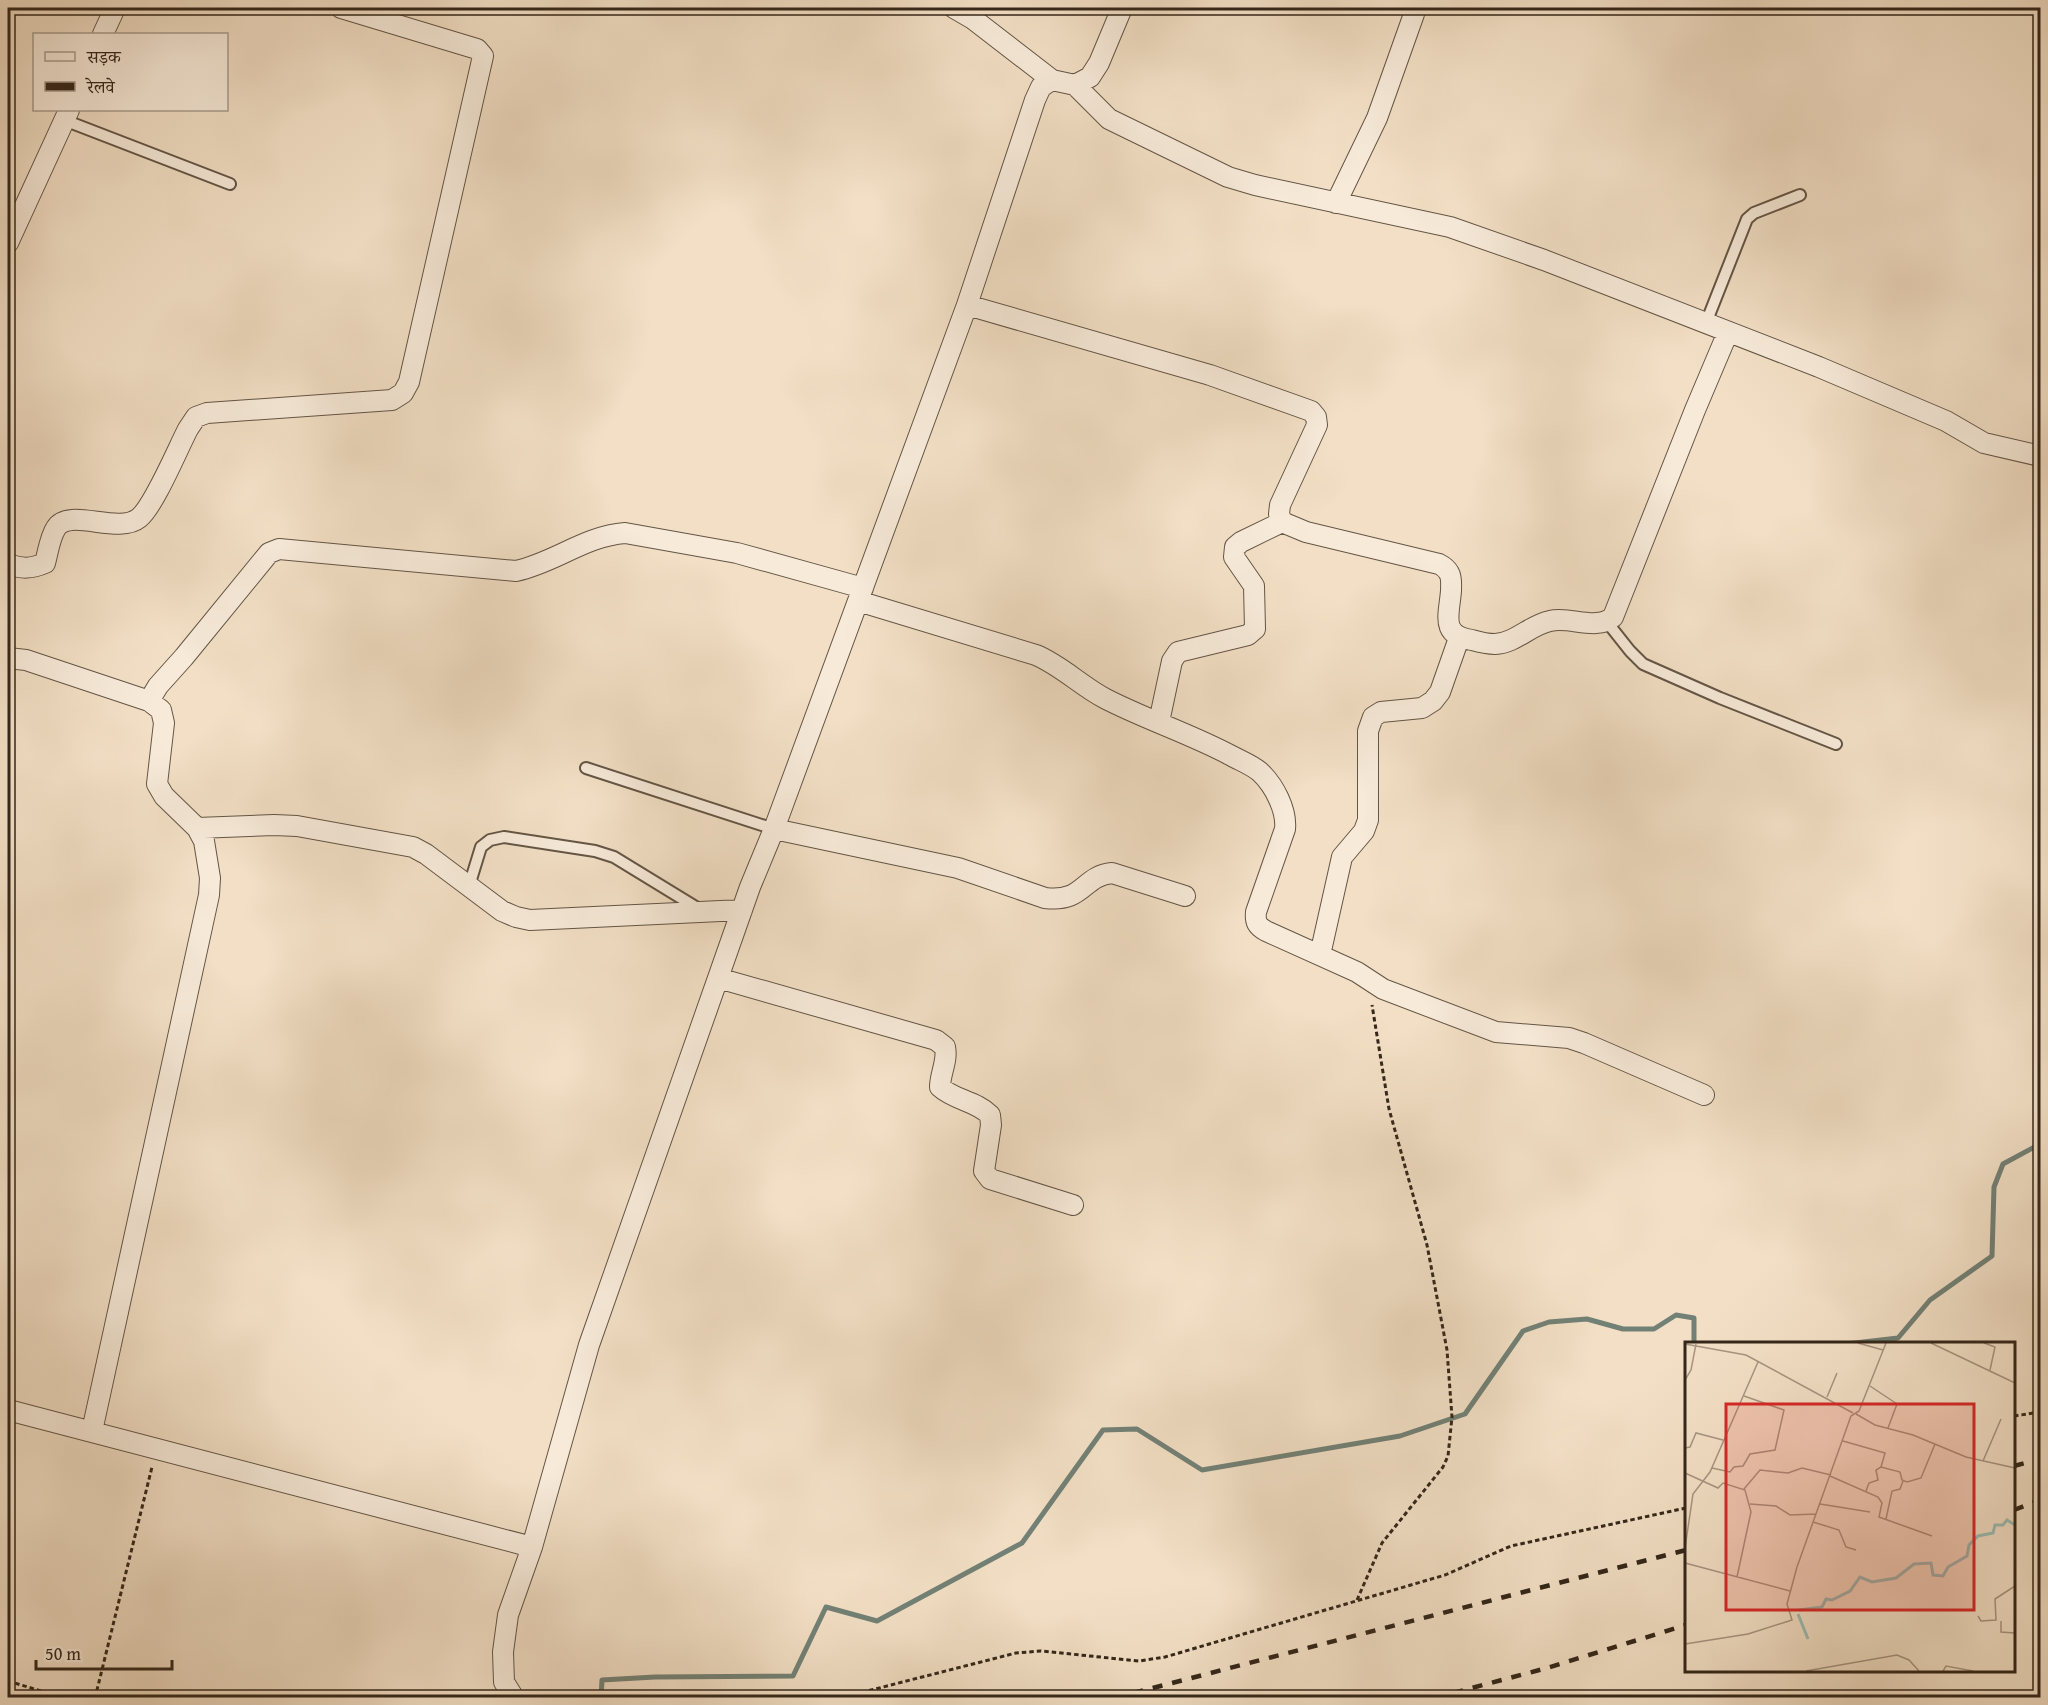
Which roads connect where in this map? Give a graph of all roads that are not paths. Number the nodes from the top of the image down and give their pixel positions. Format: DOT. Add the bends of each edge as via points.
graph roads {
  1 [pos="115,8"];
  2 [pos="341,8"];
  3 [pos="954,8"];
  4 [pos="1122,8"];
  5 [pos="1412,8"];
  6 [pos="103,33"];
  7 [pos="1052,80"];
  8 [pos="1074,85"];
  9 [pos="66,115"];
  10 [pos="230,184"];
  11 [pos="1800,195"];
  12 [pos="1336,203"];
  13 [pos="8,243"];
  14 [pos="968,305"];
  15 [pos="1706,323"];
  16 [pos="1728,332"];
  17 [pos="2040,456"];
  18 [pos="1282,522"];
  19 [pos="8,564"];
  20 [pos="861,594"];
  21 [pos="1607,622"];
  22 [pos="1459,638"];
  23 [pos="8,658"];
  24 [pos="149,701"];
  25 [pos="1159,722"];
  26 [pos="1836,744"];
  27 [pos="586,768"];
  28 [pos="197,828"];
  29 [pos="774,829"];
  30 [pos="469,886"];
  31 [pos="1185,896"];
  32 [pos="742,910"];
  33 [pos="703,911"];
  34 [pos="1320,955"];
  35 [pos="718,978"];
  36 [pos="1704,1095"];
  37 [pos="1073,1205"];
  38 [pos="8,1410"];
  39 [pos="92,1431"];
  40 [pos="532,1547"];
  41 [pos="514,1698"];
  1 -- 6 [label="street"];
  2 -- 19 [label="street" via="477,49 483,56 409,381 403,393 392,400 207,412 196,417 188,429 149,507 139,519 124,525 67,519 57,527 45,563 32,568"];
  3 -- 7 [label="street"];
  4 -- 8 [label="street" via="1099,63 1090,77"];
  5 -- 12 [label="street" via="1414,14 1377,118"];
  7 -- 8 [label="street"];
  7 -- 14 [label="street" via="1041,87 1035,100"];
  8 -- 12 [label="street" via="1109,119 1228,177"];
  9 -- 10 [label="lane"];
  9 -- 13 [label="street"];
  11 -- 15 [label="lane" via="1747,219"];
  12 -- 15 [label="street" via="1450,227"];
  14 -- 18 [label="street" via="1210,375 1311,411 1317,425 1280,505"];
  14 -- 20 [label="street"];
  15 -- 16 [label="street"];
  16 -- 17 [label="street" via="1946,421 1984,443"];
  16 -- 21 [label="street" via="1617,609"];
  18 -- 22 [label="street" via="1306,532 1439,564 1452,579 1448,625"];
  18 -- 25 [label="street" via="1236,547 1234,557 1254,586 1255,629 1178,652 1172,661"];
  20 -- 24 [label="street" via="737,553 625,533 594,538 534,567 516,571 279,549 269,553"];
  20 -- 25 [label="street" via="1036,655 1103,698"];
  20 -- 29 [label="street"];
  21 -- 22 [label="street" via="1548,621 1504,643"];
  21 -- 26 [label="lane" via="1643,664"];
  22 -- 34 [label="street" via="1440,692 1433,701 1422,708 1381,712 1373,717 1368,731 1368,819 1364,831 1342,857"];
  23 -- 24 [label="street" via="26,660"];
  24 -- 28 [label="street" via="161,710 164,723 157,784"];
  25 -- 34 [label="street" via="1202,739 1265,778 1286,820 1255,920 1266,931"];
  27 -- 29 [label="lane"];
  28 -- 30 [label="street" via="297,826 413,847"];
  28 -- 39 [label="street" via="204,842 209,894"];
  29 -- 31 [label="street" via="958,868 1046,898 1071,897 1101,874 1112,873"];
  29 -- 32 [label="street"];
  30 -- 33 [label="street" via="502,911 530,920"];
  30 -- 33 [label="lane" via="482,847 490,840 504,837 614,857"];
  32 -- 33 [label="street"];
  32 -- 35 [label="street"];
  34 -- 36 [label="street" via="1383,989 1496,1032 1569,1038"];
  35 -- 37 [label="street" via="936,1040 945,1047 947,1055 940,1087 982,1107 990,1115 984,1171 990,1179"];
  35 -- 40 [label="street" via="589,1346"];
  38 -- 39 [label="street"];
  39 -- 40 [label="street"];
  40 -- 41 [label="street" via="508,1615 502,1652 504,1682"];
}
